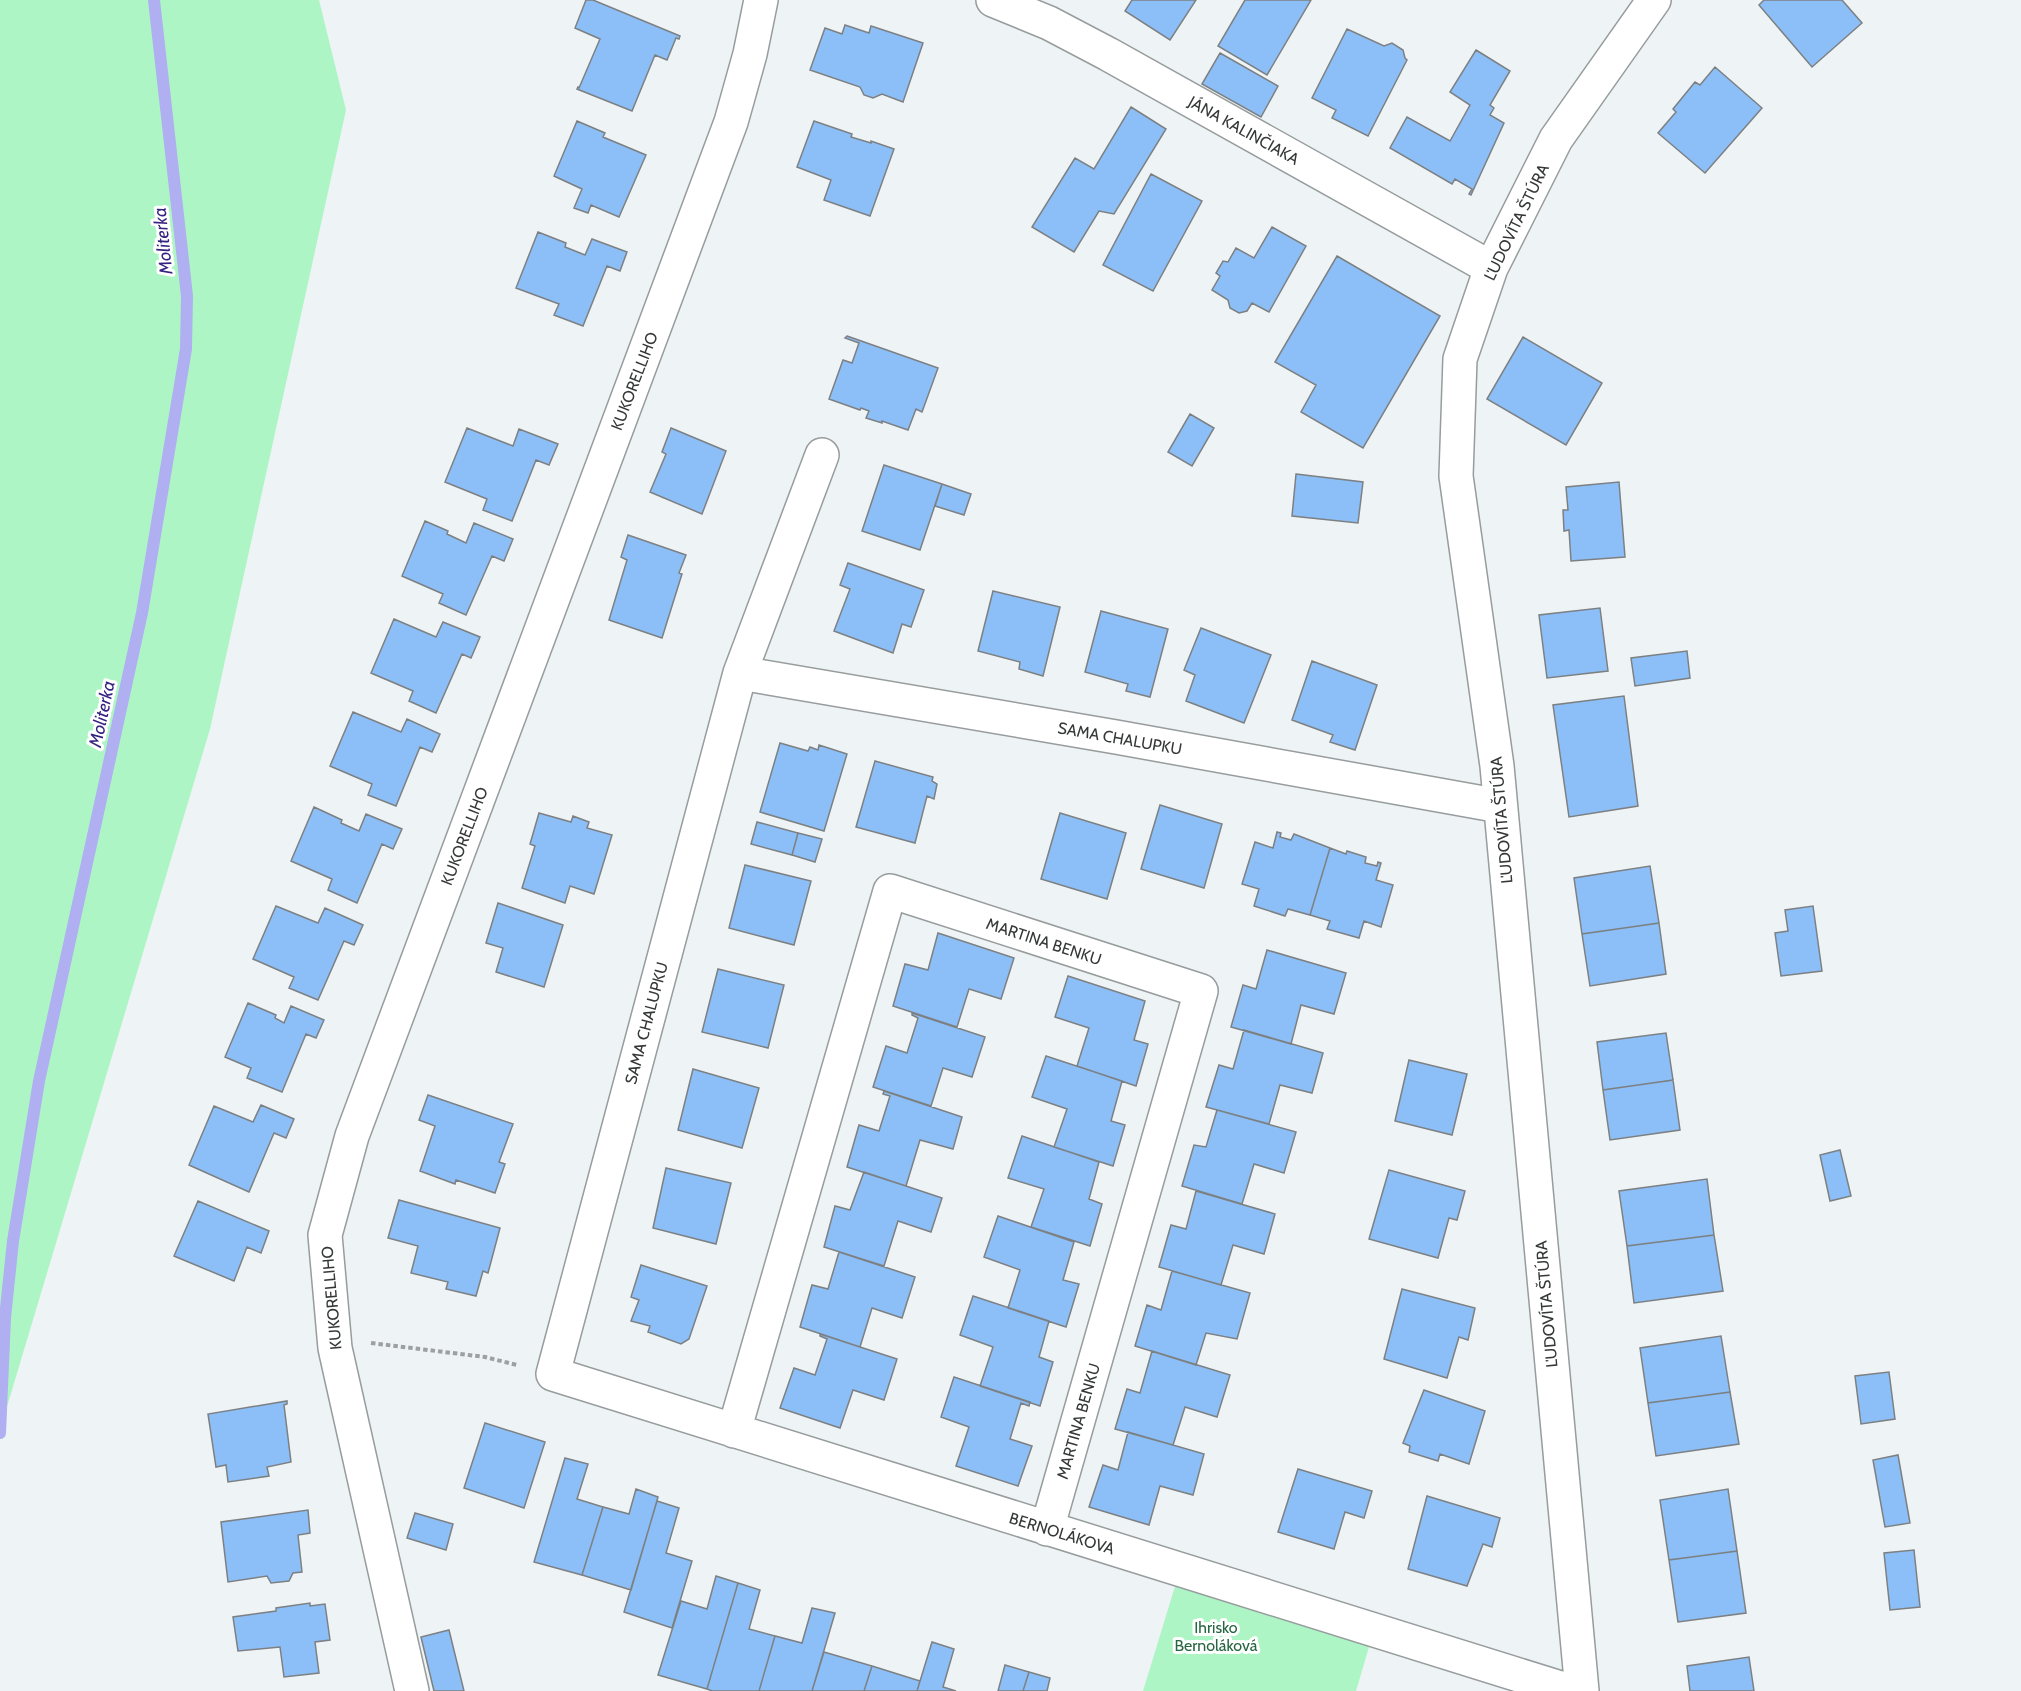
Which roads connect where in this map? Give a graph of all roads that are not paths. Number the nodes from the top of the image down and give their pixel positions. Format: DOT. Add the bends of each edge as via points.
graph roads {
  1 [pos="761,0"];
  2 [pos="993,0"];
  3 [pos="1654,0"];
  4 [pos="1491,268"];
  5 [pos="822,455"];
  6 [pos="740,673"];
  7 [pos="1500,806"];
  8 [pos="553,1374"];
  9 [pos="734,1431"];
  10 [pos="1047,1529"];
  11 [pos="412,1691"];
  12 [pos="1570,1691"];
  13 [pos="1582,1691"];
  1 -- 11 [label="street, KUKORELLIHO" via="731,122 352,1136 326,1235 334,1348"];
  2 -- 4 [label="street, JÁNA KALINČIAKA" via="1108,54"];
  3 -- 4 [label="street, ĽUDOVÍTA ŠTÚRA" via="1556,139"];
  4 -- 7 [label="street, ĽUDOVÍTA ŠTÚRA" via="1460,359 1456,476"];
  5 -- 6 [label="street, SAMA CHALUPKU"];
  6 -- 7 [label="street, SAMA CHALUPKU"];
  6 -- 8 [label="street, SAMA CHALUPKU"];
  7 -- 13 [label="street, ĽUDOVÍTA ŠTÚRA"];
  8 -- 9 [label="street, BERNOLÁKOVA"];
  9 -- 10 [label="street, BERNOLÁKOVA"];
  9 -- 10 [label="street, MARTINA BENKU" via="890,891 1201,991"];
  10 -- 12 [label="street, BERNOLÁKOVA"];
}
